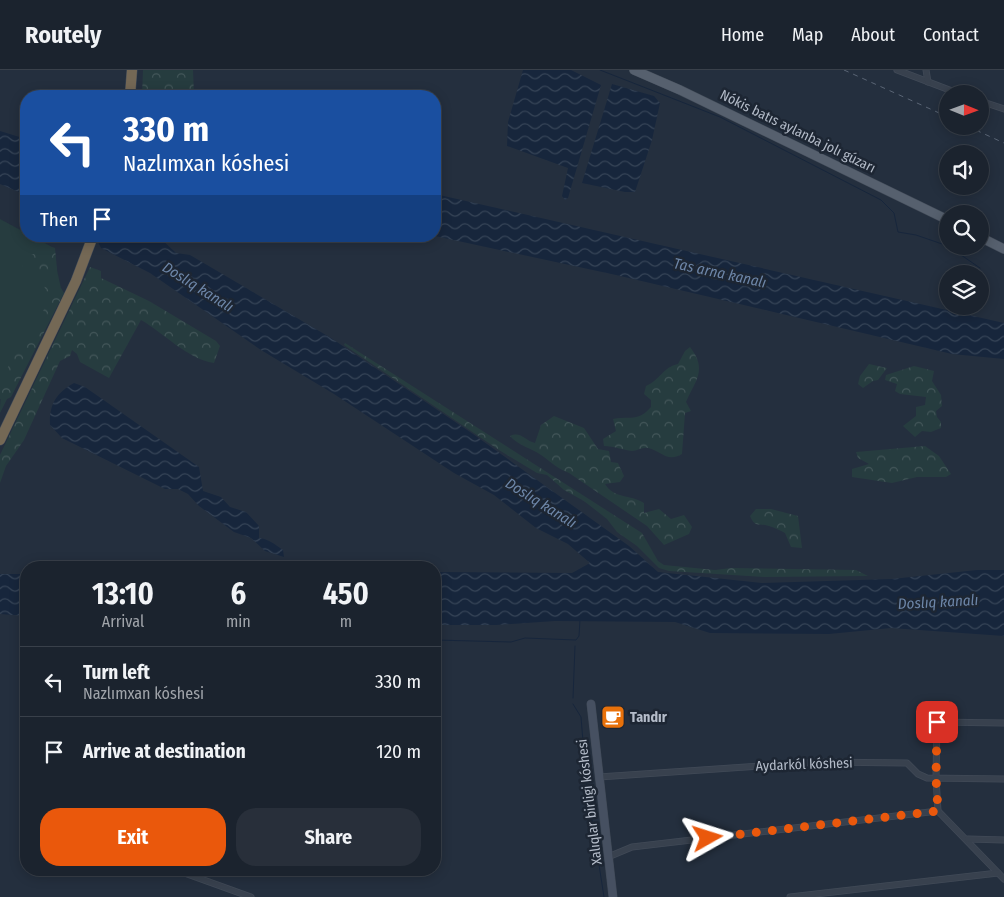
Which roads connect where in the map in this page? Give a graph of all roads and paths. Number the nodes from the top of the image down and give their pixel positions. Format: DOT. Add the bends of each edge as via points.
graph roads {
  1 [pos="132,70"];
  2 [pos="634,70"];
  3 [pos="897,70"];
  4 [pos="926,70"];
  5 [pos="928,82"];
  6 [pos="939,86"];
  7 [pos="130,90"];
  8 [pos="989,104"];
  9 [pos="1004,109"];
  10 [pos="939,216"];
  11 [pos="91,242"];
  12 [pos="989,242"];
  13 [pos="1004,249"];
  14 [pos="0,440"];
  15 [pos="591,704"];
  16 [pos="1004,723"];
  17 [pos="599,777"];
  18 [pos="936,778"];
  19 [pos="1004,779"];
  20 [pos="938,811"];
  21 [pos="968,839"];
  22 [pos="1004,840"];
  23 [pos="608,857"];
  24 [pos="998,873"];
  25 [pos="193,876"];
  26 [pos="1004,878"];
  27 [pos="251,897"];
  28 [pos="613,897"];
  29 [pos="790,897"];
  1 -- 7 [label="highway"];
  2 -- 10 [label="main road, Nókis batıs aylanba jolı gúzarı" via="732,114"];
  3 -- 5 [label="street"];
  4 -- 5 [label="street"];
  5 -- 6 [label="street"];
  8 -- 9 [label="street"];
  11 -- 14 [label="highway" via="76,281"];
  12 -- 13 [label="main road"];
  15 -- 17 [label="street, Xalıqlar birligi kóshesi"];
  16 -- 18 [label="street" via="937,722"];
  17 -- 18 [label="street, Aydarkól kóshesi" via="831,762 907,762 918,774"];
  17 -- 23 [label="street, Xalıqlar birligi kóshesi"];
  18 -- 19 [label="street, Aydarkól kóshesi"];
  18 -- 20 [label="street"];
  20 -- 21 [label="street"];
  20 -- 23 [label="street" via="632,847"];
  21 -- 22 [label="street"];
  21 -- 24 [label="street"];
  23 -- 28 [label="street, Xalıqlar birligi kóshesi"];
  24 -- 26 [label="street"];
  24 -- 29 [label="street"];
  25 -- 27 [label="street"];
}
